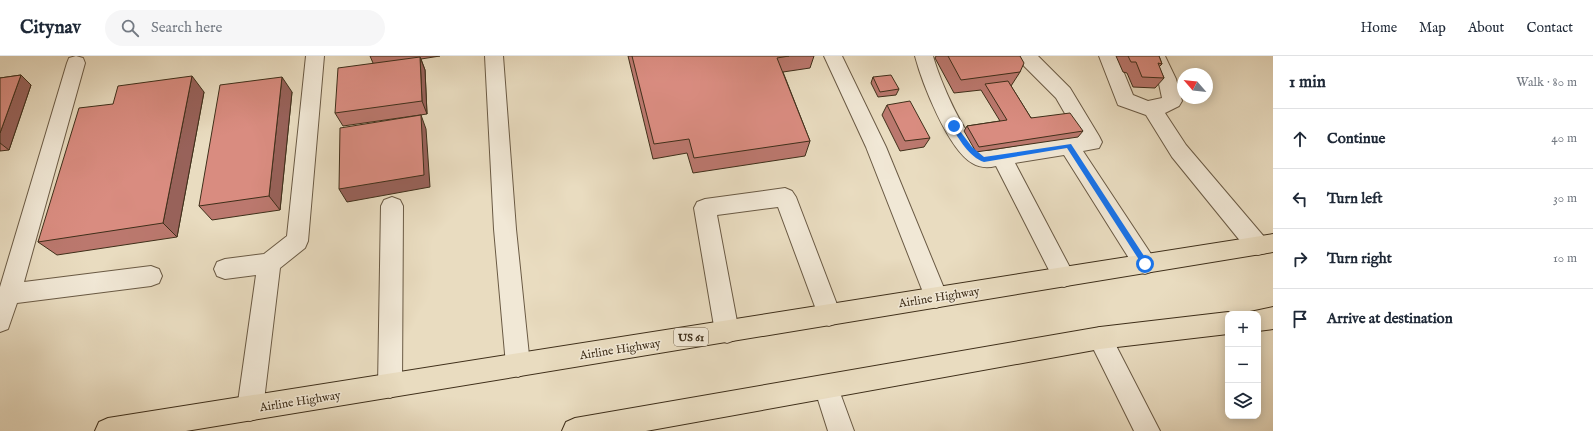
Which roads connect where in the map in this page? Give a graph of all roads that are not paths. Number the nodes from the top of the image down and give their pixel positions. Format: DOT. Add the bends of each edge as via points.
graph roads {
  1 [pos="315,56"];
  2 [pos="494,56"];
  3 [pos="833,56"];
  4 [pos="924,56"];
  5 [pos="1029,56"];
  6 [pos="1108,56"];
  7 [pos="1156,56"];
  8 [pos="76,63"];
  9 [pos="1152,108"];
  10 [pos="1069,146"];
  11 [pos="1002,157"];
  12 [pos="392,206"];
  13 [pos="1266,245"];
  14 [pos="269,263"];
  15 [pos="1145,264"];
  16 [pos="225,269"];
  17 [pos="151,276"];
  18 [pos="1064,277"];
  19 [pos="10,294"];
  20 [pos="936,298"];
  21 [pos="829,315"];
  22 [pos="1273,318"];
  23 [pos="1261,320"];
  24 [pos="0,321"];
  25 [pos="1225,323"];
  26 [pos="727,332"];
  27 [pos="1100,338"];
  28 [pos="518,365"];
  29 [pos="390,386"];
  30 [pos="826,387"];
  31 [pos="250,409"];
  32 [pos="148,428"];
  33 [pos="589,430"];
  34 [pos="108,431"];
  35 [pos="841,431"];
  36 [pos="1147,431"];
  1 -- 14 [label="lane" via="296,241"];
  2 -- 28 [label="lane" via="505,229"];
  3 -- 20 [label="lane" via="876,147"];
  4 -- 11 [label="lane" via="926,70 938,98 970,149 984,160"];
  5 -- 10 [label="lane" via="1063,92 1092,142"];
  6 -- 9 [label="lane" via="1125,100 1139,107"];
  7 -- 9 [label="lane" via="1167,79 1172,101 1161,108"];
  8 -- 19 [label="lane"];
  9 -- 13 [label="lane" via="1179,151"];
  10 -- 11 [label="lane"];
  10 -- 15 [label="lane"];
  11 -- 18 [label="lane"];
  12 -- 29 [label="lane"];
  13 -- 15 [label="highway, Airline Highway / US 61"];
  14 -- 16 [label="lane"];
  14 -- 31 [label="lane"];
  15 -- 18 [label="highway, Airline Highway / US 61"];
  17 -- 19 [label="lane"];
  18 -- 20 [label="highway, Airline Highway / US 61"];
  19 -- 24 [label="lane"];
  20 -- 21 [label="highway, Airline Highway / US 61"];
  21 -- 26 [label="highway, Airline Highway / US 61"];
  21 -- 26 [label="lane" via="786,197 705,208"];
  22 -- 23 [label="highway"];
  25 -- 27 [label="highway"];
  26 -- 28 [label="highway, Airline Highway / US 61"];
  27 -- 30 [label="highway"];
  27 -- 36 [label="lane"];
  28 -- 29 [label="highway, Airline Highway / US 61"];
  29 -- 31 [label="highway, Airline Highway / US 61"];
  30 -- 33 [label="highway"];
  30 -- 35 [label="lane"];
  31 -- 32 [label="highway, Airline Highway / US 61"];
  32 -- 34 [label="highway, Airline Highway / US 61"];
}
